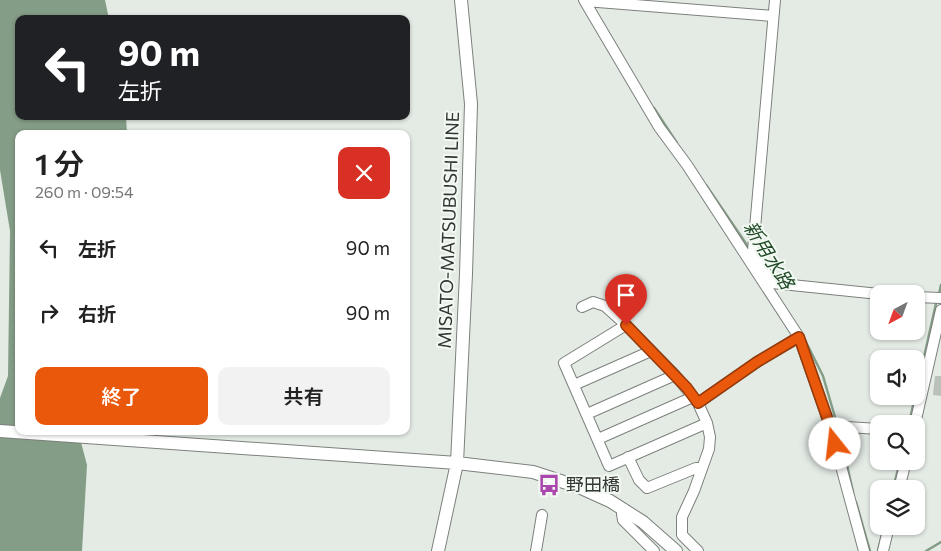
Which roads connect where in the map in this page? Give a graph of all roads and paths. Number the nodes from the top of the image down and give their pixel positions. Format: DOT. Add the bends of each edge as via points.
graph roads {
  1 [pos="461,0"];
  2 [pos="585,0"];
  3 [pos="775,0"];
  4 [pos="773,16"];
  5 [pos="769,284"];
  6 [pos="870,293"];
  7 [pos="925,297"];
  8 [pos="941,298"];
  9 [pos="582,307"];
  10 [pos="941,310"];
  11 [pos="626,325"];
  12 [pos="799,337"];
  13 [pos="651,351"];
  14 [pos="675,375"];
  15 [pos="574,385"];
  16 [pos="696,400"];
  17 [pos="587,414"];
  18 [pos="916,415"];
  19 [pos="707,423"];
  20 [pos="830,426"];
  21 [pos="870,428"];
  22 [pos="0,431"];
  23 [pos="15,432"];
  24 [pos="58,435"];
  25 [pos="598,439"];
  26 [pos="628,457"];
  27 [pos="451,462"];
  28 [pos="702,468"];
  29 [pos="624,510"];
  30 [pos="542,516"];
  31 [pos="887,535"];
  32 [pos="438,551"];
  33 [pos="536,551"];
  34 [pos="654,551"];
  35 [pos="676,551"];
  36 [pos="698,551"];
  37 [pos="864,551"];
  38 [pos="883,551"];
  1 -- 27 [label="main road, MISATO-MATSUBUSHI LINE" via="471,104 466,274"];
  2 -- 4 [label="street"];
  2 -- 5 [label="street" via="659,127"];
  3 -- 4 [label="street"];
  4 -- 5 [label="street" via="753,250"];
  5 -- 6 [label="street"];
  5 -- 12 [label="street"];
  7 -- 8 [label="street"];
  9 -- 11 [label="street" via="599,303"];
  10 -- 18 [label="street"];
  11 -- 13 [label="street"];
  11 -- 15 [label="street" via="564,363"];
  12 -- 16 [label="street"];
  12 -- 20 [label="street"];
  13 -- 14 [label="street"];
  13 -- 15 [label="street"];
  14 -- 16 [label="street"];
  14 -- 17 [label="street"];
  15 -- 17 [label="street"];
  16 -- 19 [label="street"];
  16 -- 25 [label="street"];
  17 -- 25 [label="street"];
  19 -- 26 [label="street"];
  19 -- 28 [label="street" via="709,450"];
  20 -- 21 [label="street"];
  20 -- 37 [label="street"];
  22 -- 23 [label="main road"];
  24 -- 27 [label="main road"];
  25 -- 26 [label="street" via="609,466"];
  26 -- 28 [label="street" via="639,480 647,488"];
  27 -- 29 [label="main road" via="540,474 579,487"];
  27 -- 32 [label="main road, MISATO-MATSUBUSHI LINE"];
  28 -- 36 [label="street" via="682,516 682,535"];
  29 -- 34 [label="street" via="623,520"];
  29 -- 35 [label="main road"];
  30 -- 33 [label="street"];
  31 -- 38 [label="street"];
}
